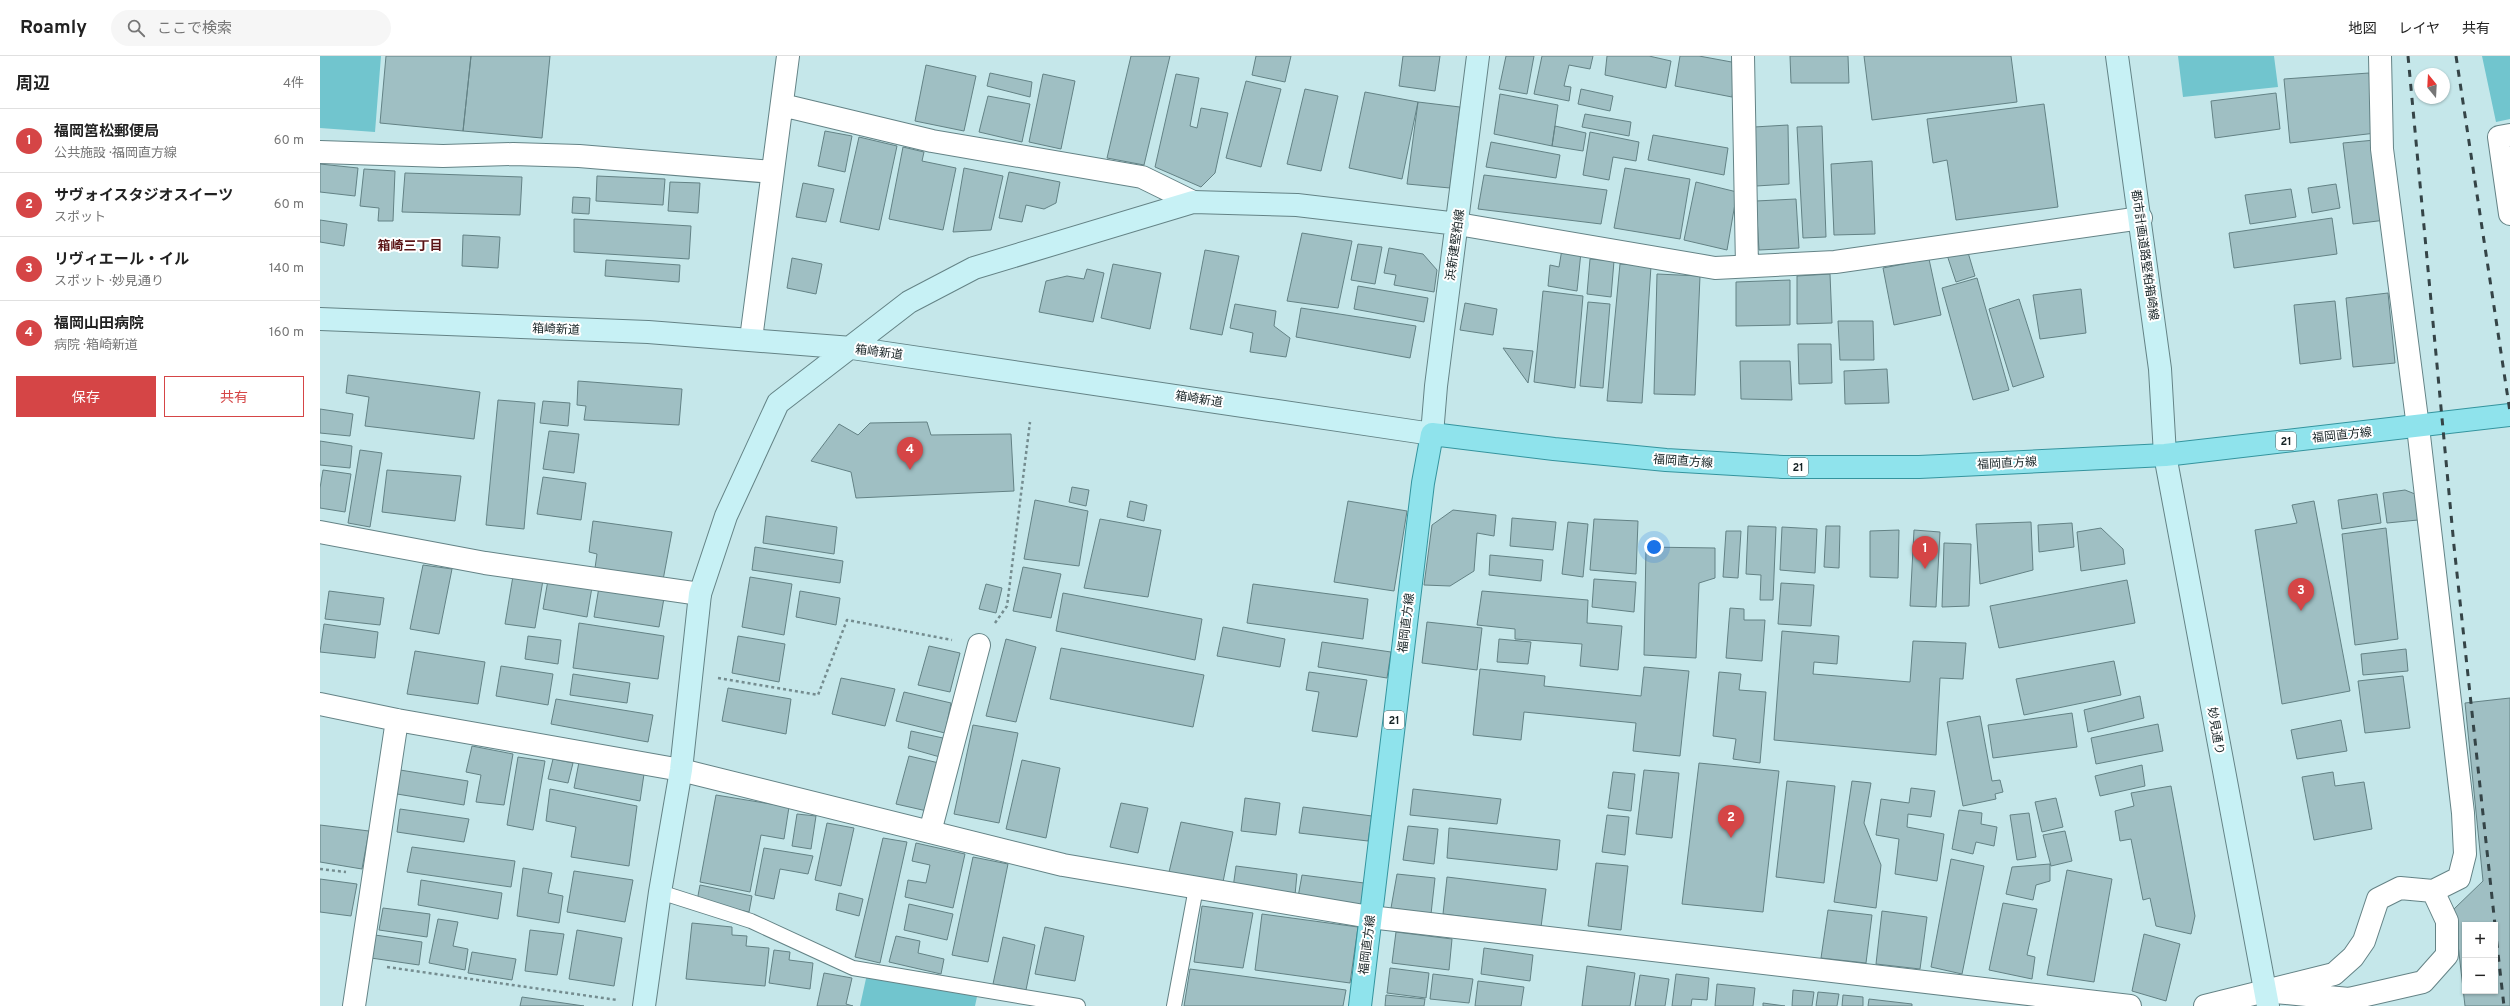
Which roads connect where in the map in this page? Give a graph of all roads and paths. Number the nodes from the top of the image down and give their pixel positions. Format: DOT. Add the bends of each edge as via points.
graph roads {
  1 [pos="788,56"];
  2 [pos="1478,56"];
  3 [pos="1743,56"];
  4 [pos="2116,56"];
  5 [pos="2380,56"];
  6 [pos="782,105"];
  7 [pos="2510,135"];
  8 [pos="320,152"];
  9 [pos="772,172"];
  10 [pos="1193,202"];
  11 [pos="2510,214"];
  12 [pos="2140,218"];
  13 [pos="1458,224"];
  14 [pos="1747,266"];
  15 [pos="320,319"];
  16 [pos="751,339"];
  17 [pos="852,348"];
  18 [pos="2510,416"];
  19 [pos="1030,422"];
  20 [pos="2418,427"];
  21 [pos="1432,434"];
  22 [pos="2165,455"];
  23 [pos="320,532"];
  24 [pos="700,594"];
  25 [pos="979,645"];
  26 [pos="715,678"];
  27 [pos="320,704"];
  28 [pos="396,720"];
  29 [pos="681,770"];
  30 [pos="930,832"];
  31 [pos="1196,888"];
  32 [pos="2433,891"];
  33 [pos="660,892"];
  34 [pos="1370,917"];
  35 [pos="360,963"];
  36 [pos="2266,999"];
  37 [pos="645,1005"];
  38 [pos="354,1006"];
  39 [pos="1078,1006"];
  40 [pos="1174,1006"];
  41 [pos="1360,1006"];
  42 [pos="2130,1006"];
  43 [pos="2205,1006"];
  1 -- 6 [label="street"];
  2 -- 13 [label="street, 浜新建堅粕線"];
  3 -- 14 [label="street"];
  4 -- 12 [label="street, 都市計画道路堅粕箱崎線"];
  5 -- 20 [label="street" via="2382,149"];
  6 -- 9 [label="street"];
  6 -- 10 [label="street" via="932,141 1142,177"];
  7 -- 11 [label="street" via="2500,137"];
  8 -- 9 [label="street" via="443,156 579,156"];
  9 -- 16 [label="street"];
  10 -- 13 [label="street" via="1297,205"];
  10 -- 17 [label="street" via="974,268 909,302"];
  12 -- 14 [label="street" via="1835,262"];
  12 -- 22 [label="street, 都市計画道路堅粕箱崎線" via="2160,369"];
  13 -- 14 [label="street" via="1715,268"];
  13 -- 21 [label="street, 浜新建堅粕線"];
  15 -- 16 [label="street, 箱崎新道 / 21"];
  16 -- 17 [label="street, 箱崎新道 / 21"];
  17 -- 21 [label="street, 箱崎新道 / 21"];
  17 -- 24 [label="street" via="778,403 726,516"];
  18 -- 20 [label="main road, 福岡直方線 / 21"];
  19 -- 25 [label="path" via="1007,606"];
  20 -- 22 [label="main road, 福岡直方線 / 21"];
  20 -- 32 [label="street" via="2466,854 2459,878"];
  21 -- 22 [label="main road, 福岡直方線 / 21" via="1659,459 1784,467 1919,467"];
  21 -- 34 [label="main road, 福岡直方線 / 21" via="1423,483"];
  22 -- 36 [label="street, 妙見通り"];
  23 -- 24 [label="street" via="485,563"];
  24 -- 29 [label="street"];
  25 -- 26 [label="path" via="847,620 818,695"];
  25 -- 30 [label="street"];
  27 -- 28 [label="street"];
  28 -- 29 [label="street"];
  28 -- 35 [label="street"];
  29 -- 30 [label="street"];
  29 -- 33 [label="street"];
  30 -- 31 [label="street" via="1063,865"];
  31 -- 34 [label="street"];
  31 -- 40 [label="lane"];
  32 -- 36 [label="street" via="2400,888 2378,899 2364,941 2353,957 2334,974"];
  32 -- 36 [label="street" via="2447,921 2447,955 2424,982 2349,999"];
  33 -- 37 [label="street"];
  33 -- 39 [label="lane" via="751,921 853,968"];
  34 -- 41 [label="main road, 福岡直方線 / 21"];
  34 -- 42 [label="street"];
  35 -- 37 [label="path"];
  35 -- 38 [label="street"];
  36 -- 43 [label="street"];
}
